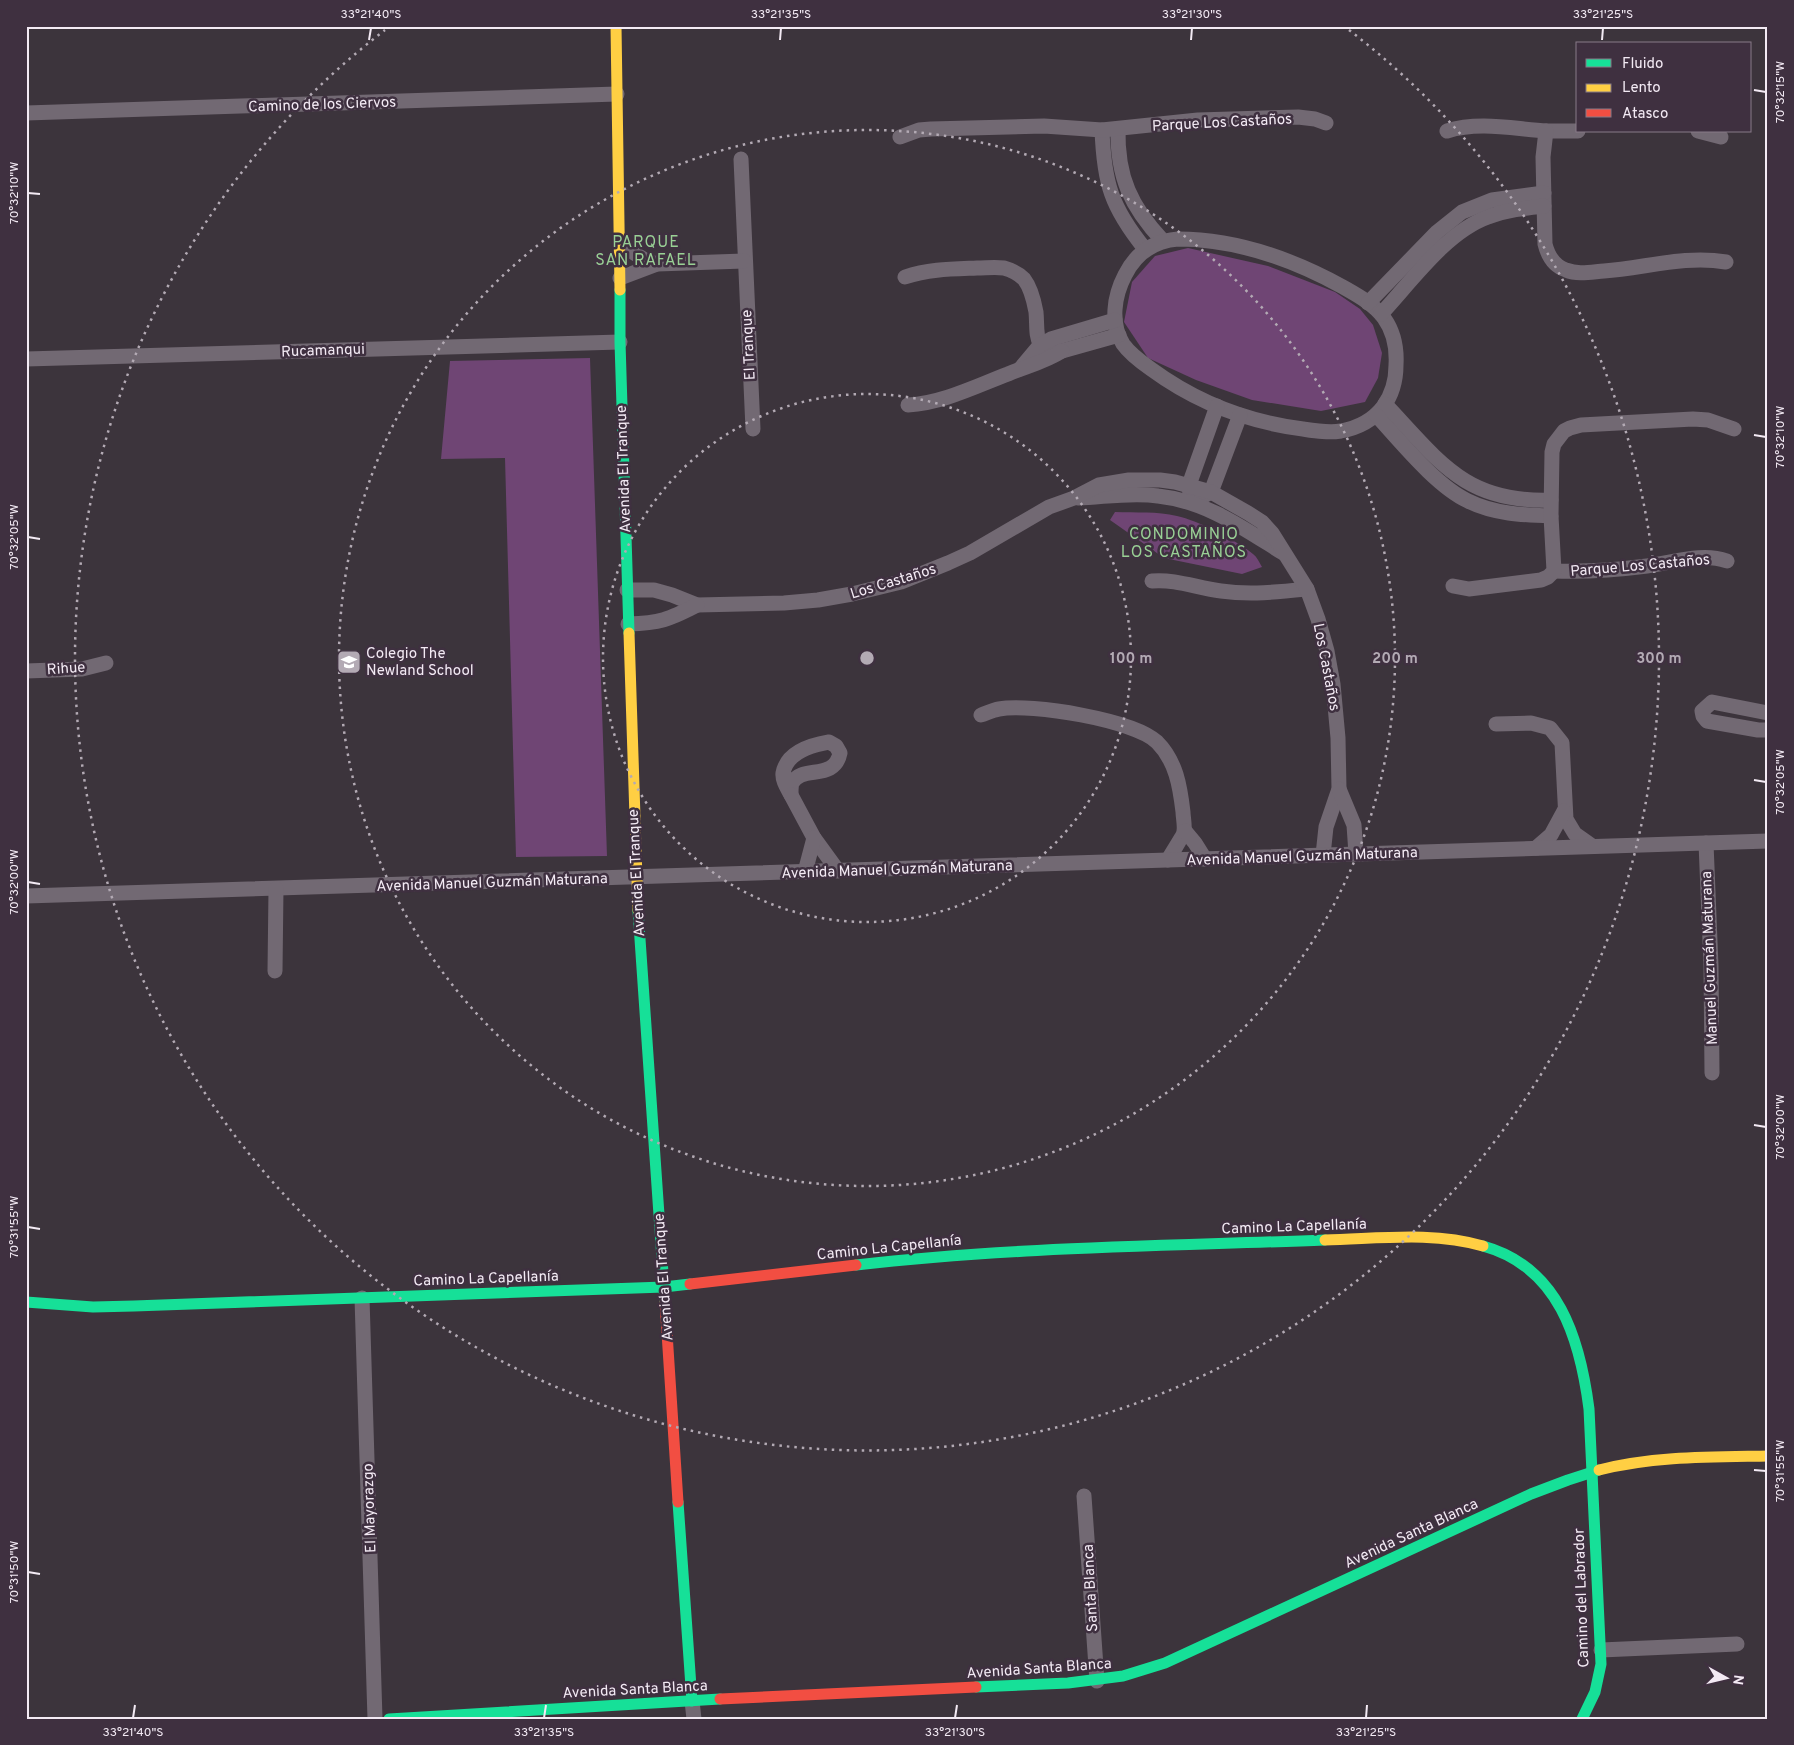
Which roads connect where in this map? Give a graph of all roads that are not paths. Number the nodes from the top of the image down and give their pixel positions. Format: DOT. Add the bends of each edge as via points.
graph roads {
  1 [pos="616,26"];
  2 [pos="618,94"];
  3 [pos="26,113"];
  4 [pos="1326,123"];
  5 [pos="1118,129"];
  6 [pos="1102,130"];
  7 [pos="1546,131"];
  8 [pos="1576,131"];
  9 [pos="1447,132"];
  10 [pos="1702,132"];
  11 [pos="900,137"];
  12 [pos="1721,137"];
  13 [pos="740,159"];
  14 [pos="1544,200"];
  15 [pos="1163,241"];
  16 [pos="620,244"];
  17 [pos="1145,249"];
  18 [pos="744,261"];
  19 [pos="1726,262"];
  20 [pos="657,264"];
  21 [pos="905,277"];
  22 [pos="620,278"];
  23 [pos="1368,303"];
  24 [pos="1036,312"];
  25 [pos="1381,314"];
  26 [pos="1117,327"];
  27 [pos="1064,334"];
  28 [pos="620,342"];
  29 [pos="1040,345"];
  30 [pos="1062,351"];
  31 [pos="26,358"];
  32 [pos="1020,369"];
  33 [pos="908,405"];
  34 [pos="1217,406"];
  35 [pos="1380,410"];
  36 [pos="1240,415"];
  37 [pos="753,429"];
  38 [pos="1734,429"];
  39 [pos="1188,485"];
  40 [pos="1211,492"];
  41 [pos="1074,498"];
  42 [pos="1551,500"];
  43 [pos="1192,502"];
  44 [pos="1551,516"];
  45 [pos="1285,554"];
  46 [pos="1726,562"];
  47 [pos="1554,572"];
  48 [pos="1152,581"];
  49 [pos="1453,586"];
  50 [pos="1307,589"];
  51 [pos="627,590"];
  52 [pos="697,606"];
  53 [pos="628,624"];
  54 [pos="106,663"];
  55 [pos="26,671"];
  56 [pos="1768,714"];
  57 [pos="981,715"];
  58 [pos="1496,724"];
  59 [pos="1768,730"];
  60 [pos="1339,789"];
  61 [pos="791,796"];
  62 [pos="1564,812"];
  63 [pos="1184,831"];
  64 [pos="814,838"];
  65 [pos="1768,841"];
  66 [pos="1706,843"];
  67 [pos="1592,846"];
  68 [pos="1536,848"];
  69 [pos="1356,854"];
  70 [pos="1323,855"];
  71 [pos="1206,859"];
  72 [pos="1168,860"];
  73 [pos="838,871"];
  74 [pos="805,872"];
  75 [pos="636,877"];
  76 [pos="276,889"];
  77 [pos="26,896"];
  78 [pos="275,971"];
  79 [pos="1712,1073"];
  80 [pos="664,1287"];
  81 [pos="362,1298"];
  82 [pos="26,1302"];
  83 [pos="1768,1456"];
  84 [pos="1591,1472"];
  85 [pos="1084,1496"];
  86 [pos="1737,1644"];
  87 [pos="1600,1650"];
  88 [pos="1096,1681"];
  89 [pos="692,1701"];
  90 [pos="375,1719"];
  91 [pos="388,1719"];
  92 [pos="694,1719"];
  93 [pos="1582,1719"];
  1 -- 2 [label="main road, Avenida El Tranque"];
  2 -- 3 [label="street, Camino de los Ciervos"];
  2 -- 16 [label="main road, Avenida El Tranque"];
  4 -- 5 [label="street, Parque Los Castaños" via="1306,117 1289,117 1198,120"];
  5 -- 6 [label="street, Parque Los Castaños"];
  5 -- 15 [label="street" via="1120,166 1128,192 1139,213"];
  6 -- 11 [label="street, Parque Los Castaños" via="1044,126 931,129"];
  6 -- 17 [label="street" via="1104,172 1111,194 1126,224"];
  7 -- 8 [label="street"];
  7 -- 9 [label="street" via="1468,127"];
  7 -- 14 [label="street"];
  10 -- 12 [label="street"];
  13 -- 18 [label="street, El Tranque"];
  14 -- 19 [label="street" via="1547,249 1552,260 1567,271 1618,270 1698,259"];
  14 -- 23 [label="street" via="1492,200 1462,212 1436,232"];
  14 -- 25 [label="street" via="1487,217 1460,232 1440,249"];
  15 -- 17 [label="street"];
  15 -- 23 [label="street" via="1196,239 1242,246 1327,278"];
  16 -- 20 [label="street"];
  16 -- 22 [label="main road, Avenida El Tranque"];
  17 -- 26 [label="street" via="1133,262 1120,287 1115,310"];
  18 -- 20 [label="street"];
  18 -- 37 [label="street, El Tranque"];
  20 -- 22 [label="street"];
  21 -- 24 [label="street" via="944,269 1011,270 1028,285"];
  22 -- 28 [label="main road, Avenida El Tranque"];
  23 -- 25 [label="street"];
  24 -- 27 [label="street" via="1050,328"];
  24 -- 29 [label="street" via="1036,334"];
  25 -- 35 [label="street" via="1394,336 1397,358 1393,388"];
  26 -- 27 [label="street"];
  26 -- 30 [label="street"];
  26 -- 34 [label="street" via="1128,350 1157,374"];
  27 -- 29 [label="street"];
  28 -- 31 [label="street, Rucamanqui"];
  28 -- 51 [label="main road, Avenida El Tranque"];
  29 -- 30 [label="street"];
  29 -- 32 [label="street"];
  30 -- 32 [label="street"];
  32 -- 33 [label="street" via="940,400"];
  34 -- 36 [label="street"];
  34 -- 39 [label="street"];
  35 -- 36 [label="street" via="1353,428 1329,432 1277,425"];
  35 -- 42 [label="street" via="1467,483 1507,498"];
  35 -- 44 [label="street" via="1439,481 1452,492 1492,510"];
  36 -- 40 [label="street"];
  38 -- 42 [label="street, Parque Los Castaños" via="1708,420 1693,419 1570,428 1559,436 1552,452"];
  39 -- 40 [label="street, Los Castaños"];
  39 -- 41 [label="street, Los Castaños" via="1160,480 1129,480 1098,485"];
  39 -- 43 [label="street"];
  40 -- 43 [label="street"];
  40 -- 45 [label="street, Los Castaños" via="1262,522"];
  41 -- 43 [label="street, Los Castaños" via="1148,495"];
  41 -- 52 [label="street, Los Castaños" via="1049,507 948,564 901,582 818,600"];
  42 -- 44 [label="street, Parque Los Castaños"];
  43 -- 45 [label="street, Los Castaños" via="1229,519"];
  44 -- 47 [label="street, Parque Los Castaños"];
  45 -- 50 [label="street, Los Castaños"];
  46 -- 47 [label="street, Parque Los Castaños" via="1704,557 1649,566"];
  47 -- 49 [label="street, Parque Los Castaños" via="1541,580 1475,588"];
  48 -- 50 [label="street" via="1175,581 1246,593"];
  50 -- 60 [label="street, Los Castaños" via="1327,651 1333,684"];
  51 -- 52 [label="street, Los Castaños" via="654,590"];
  51 -- 53 [label="main road, Avenida El Tranque"];
  52 -- 53 [label="street, Los Castaños" via="655,623"];
  53 -- 75 [label="main road, Avenida El Tranque"];
  54 -- 55 [label="street, Rihue" via="82,669"];
  56 -- 59 [label="street" via="1712,702 1702,710 1707,721"];
  57 -- 63 [label="street" via="999,709 1037,709 1082,715 1144,732 1157,742 1173,766 1179,781"];
  58 -- 62 [label="street" via="1531,723 1550,728 1562,743"];
  60 -- 69 [label="street, Los Castaños" via="1354,825"];
  60 -- 70 [label="street, Los Castaños" via="1326,827"];
  61 -- 64 [label="street"];
  62 -- 67 [label="street" via="1575,834"];
  62 -- 68 [label="street" via="1551,835"];
  63 -- 71 [label="street"];
  63 -- 72 [label="street"];
  64 -- 73 [label="street"];
  64 -- 74 [label="street"];
  65 -- 66 [label="street, Avenida Manuel Guzmán Maturana"];
  66 -- 67 [label="street, Avenida Manuel Guzmán Maturana"];
  66 -- 79 [label="street, Manuel Guzmán Maturana"];
  67 -- 68 [label="street, Avenida Manuel Guzmán Maturana"];
  68 -- 69 [label="street, Avenida Manuel Guzmán Maturana"];
  69 -- 70 [label="street, Avenida Manuel Guzmán Maturana"];
  70 -- 71 [label="street, Avenida Manuel Guzmán Maturana"];
  71 -- 72 [label="street, Avenida Manuel Guzmán Maturana"];
  72 -- 73 [label="street, Avenida Manuel Guzmán Maturana"];
  73 -- 74 [label="street, Avenida Manuel Guzmán Maturana"];
  74 -- 75 [label="street, Avenida Manuel Guzmán Maturana"];
  75 -- 76 [label="street, Avenida Manuel Guzmán Maturana"];
  75 -- 80 [label="main road, Avenida El Tranque"];
  76 -- 77 [label="street, Avenida Manuel Guzmán Maturana"];
  76 -- 78 [label="street"];
  80 -- 81 [label="main road, Camino La Capellanía"];
  80 -- 84 [label="main road, Camino La Capellanía" via="924,1257 1008,1251 1464,1239 1494,1248 1522,1264 1544,1285 1563,1311 1575,1337 1584,1371"];
  80 -- 89 [label="main road, Avenida El Tranque"];
  81 -- 82 [label="main road, Camino La Capellanía" via="93,1307"];
  81 -- 90 [label="street, El Mayorazgo"];
  83 -- 84 [label="main road, Avenida Santa Blanca" via="1636,1462"];
  84 -- 87 [label="main road, Camino del Labrador"];
  84 -- 88 [label="main road, Avenida Santa Blanca" via="1531,1494 1165,1663"];
  85 -- 88 [label="street, Santa Blanca"];
  86 -- 87 [label="street"];
  87 -- 93 [label="main road, Camino del Labrador" via="1601,1664 1595,1692"];
  88 -- 89 [label="main road, Avenida Santa Blanca"];
  89 -- 91 [label="main road, Avenida Santa Blanca"];
  89 -- 92 [label="street, Avenida El Tranque"];
}
